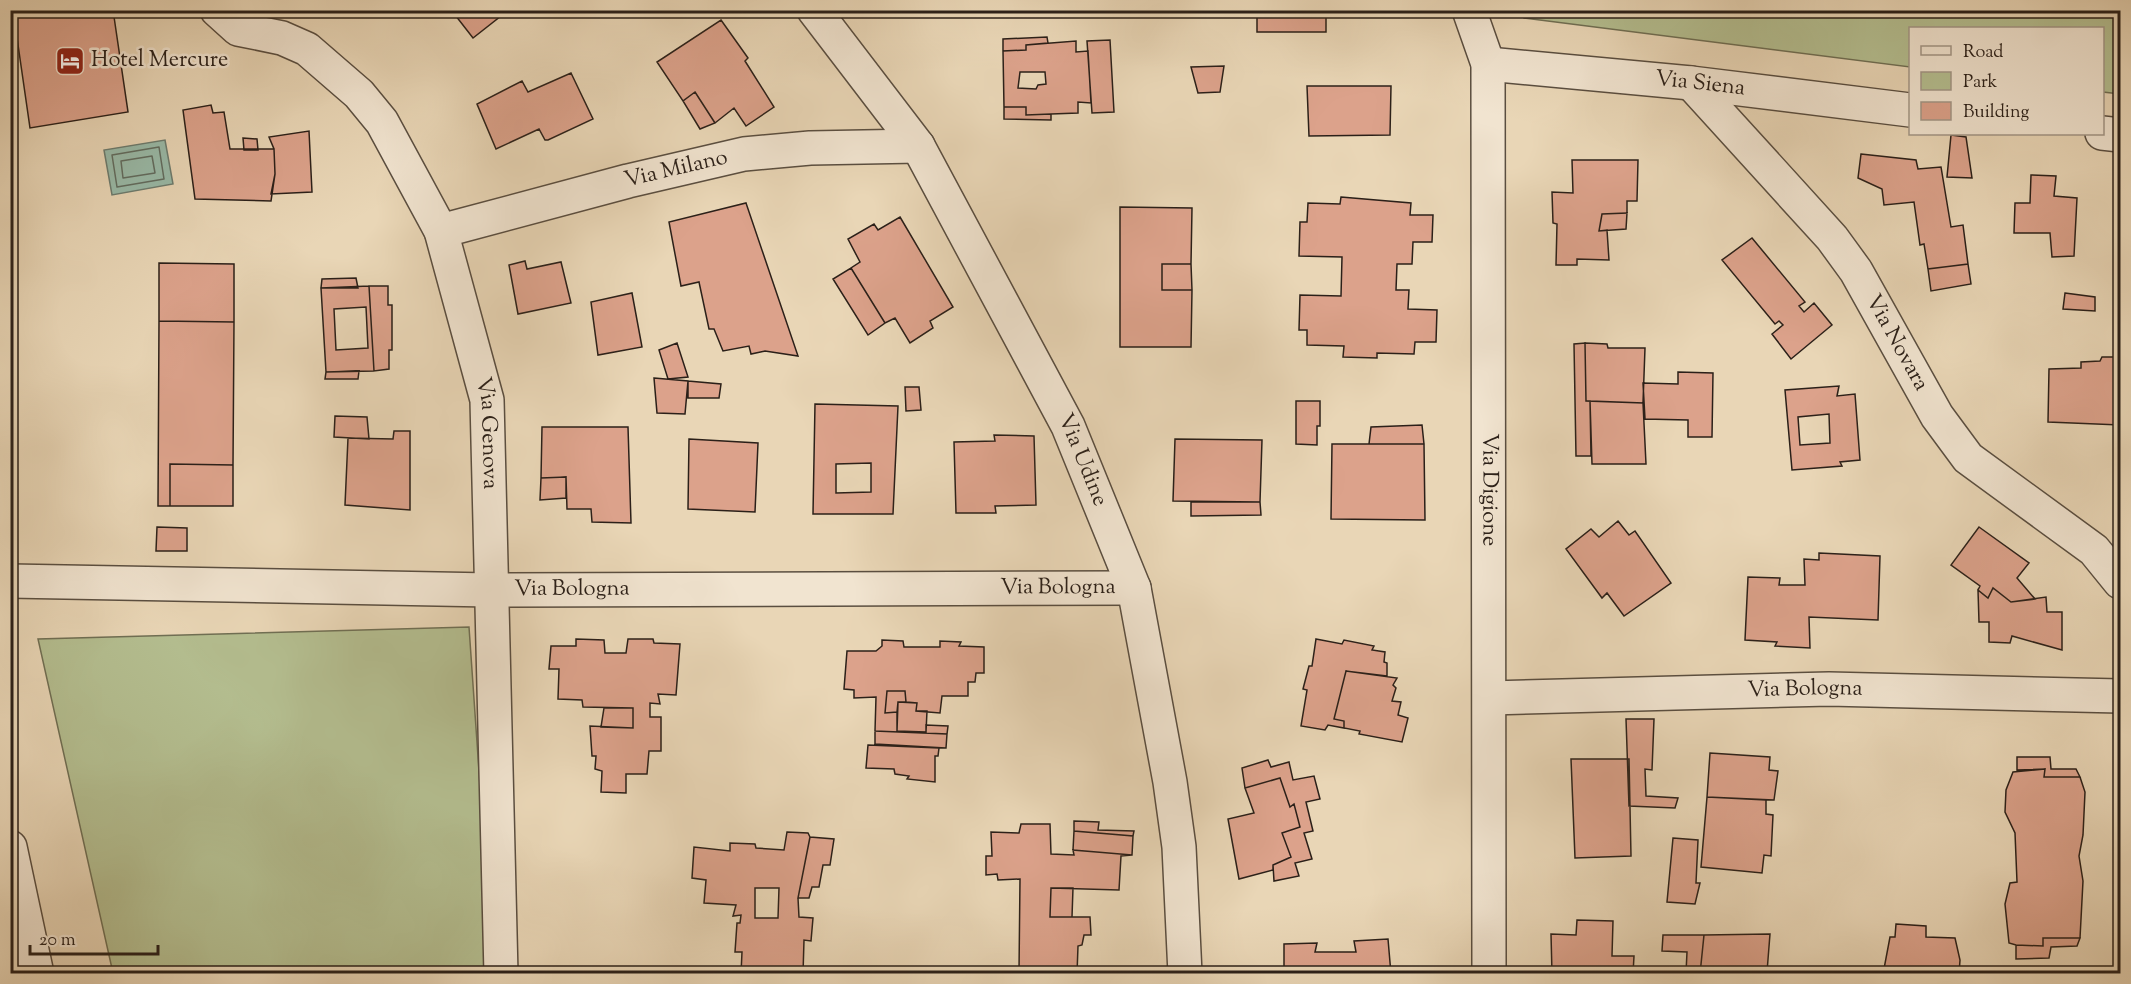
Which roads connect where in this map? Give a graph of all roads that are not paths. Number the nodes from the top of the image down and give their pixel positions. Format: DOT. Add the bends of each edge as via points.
graph roads {
  1 [pos="217,10"];
  2 [pos="814,10"];
  3 [pos="1469,10"];
  4 [pos="1488,64"];
  5 [pos="1691,83"];
  6 [pos="1909,110"];
  7 [pos="2104,133"];
  8 [pos="2121,135"];
  9 [pos="918,146"];
  10 [pos="441,231"];
  11 [pos="10,581"];
  12 [pos="2121,582"];
  13 [pos="1134,588"];
  14 [pos="490,590"];
  15 [pos="2121,696"];
  16 [pos="1490,698"];
  17 [pos="10,847"];
  18 [pos="37,974"];
  19 [pos="501,974"];
  20 [pos="1185,974"];
  21 [pos="1489,974"];
  1 -- 10 [label="street, Via Genova" via="238,29 282,38 307,49 359,94 382,122"];
  2 -- 9 [label="street, Via Udine"];
  3 -- 4 [label="street, Via Digione"];
  4 -- 5 [label="street, Via Siena"];
  4 -- 16 [label="street, Via Digione"];
  5 -- 6 [label="street, Via Siena"];
  5 -- 12 [label="street, Via Novara" via="1832,238 1856,271 1937,416 1968,458 2094,550"];
  7 -- 8 [label="street"];
  9 -- 10 [label="street, Via Milano" via="744,154"];
  9 -- 13 [label="street, Via Udine" via="1068,426"];
  10 -- 14 [label="street, Via Genova" via="487,400"];
  11 -- 14 [label="street, Via Bologna"];
  13 -- 14 [label="street, Via Bologna"];
  13 -- 20 [label="street, Via Udine" via="1179,847"];
  14 -- 19 [label="street, Via Genova"];
  15 -- 16 [label="street, Via Bologna" via="1829,689"];
  16 -- 21 [label="street, Via Digione"];
  17 -- 18 [label="street"];
}
